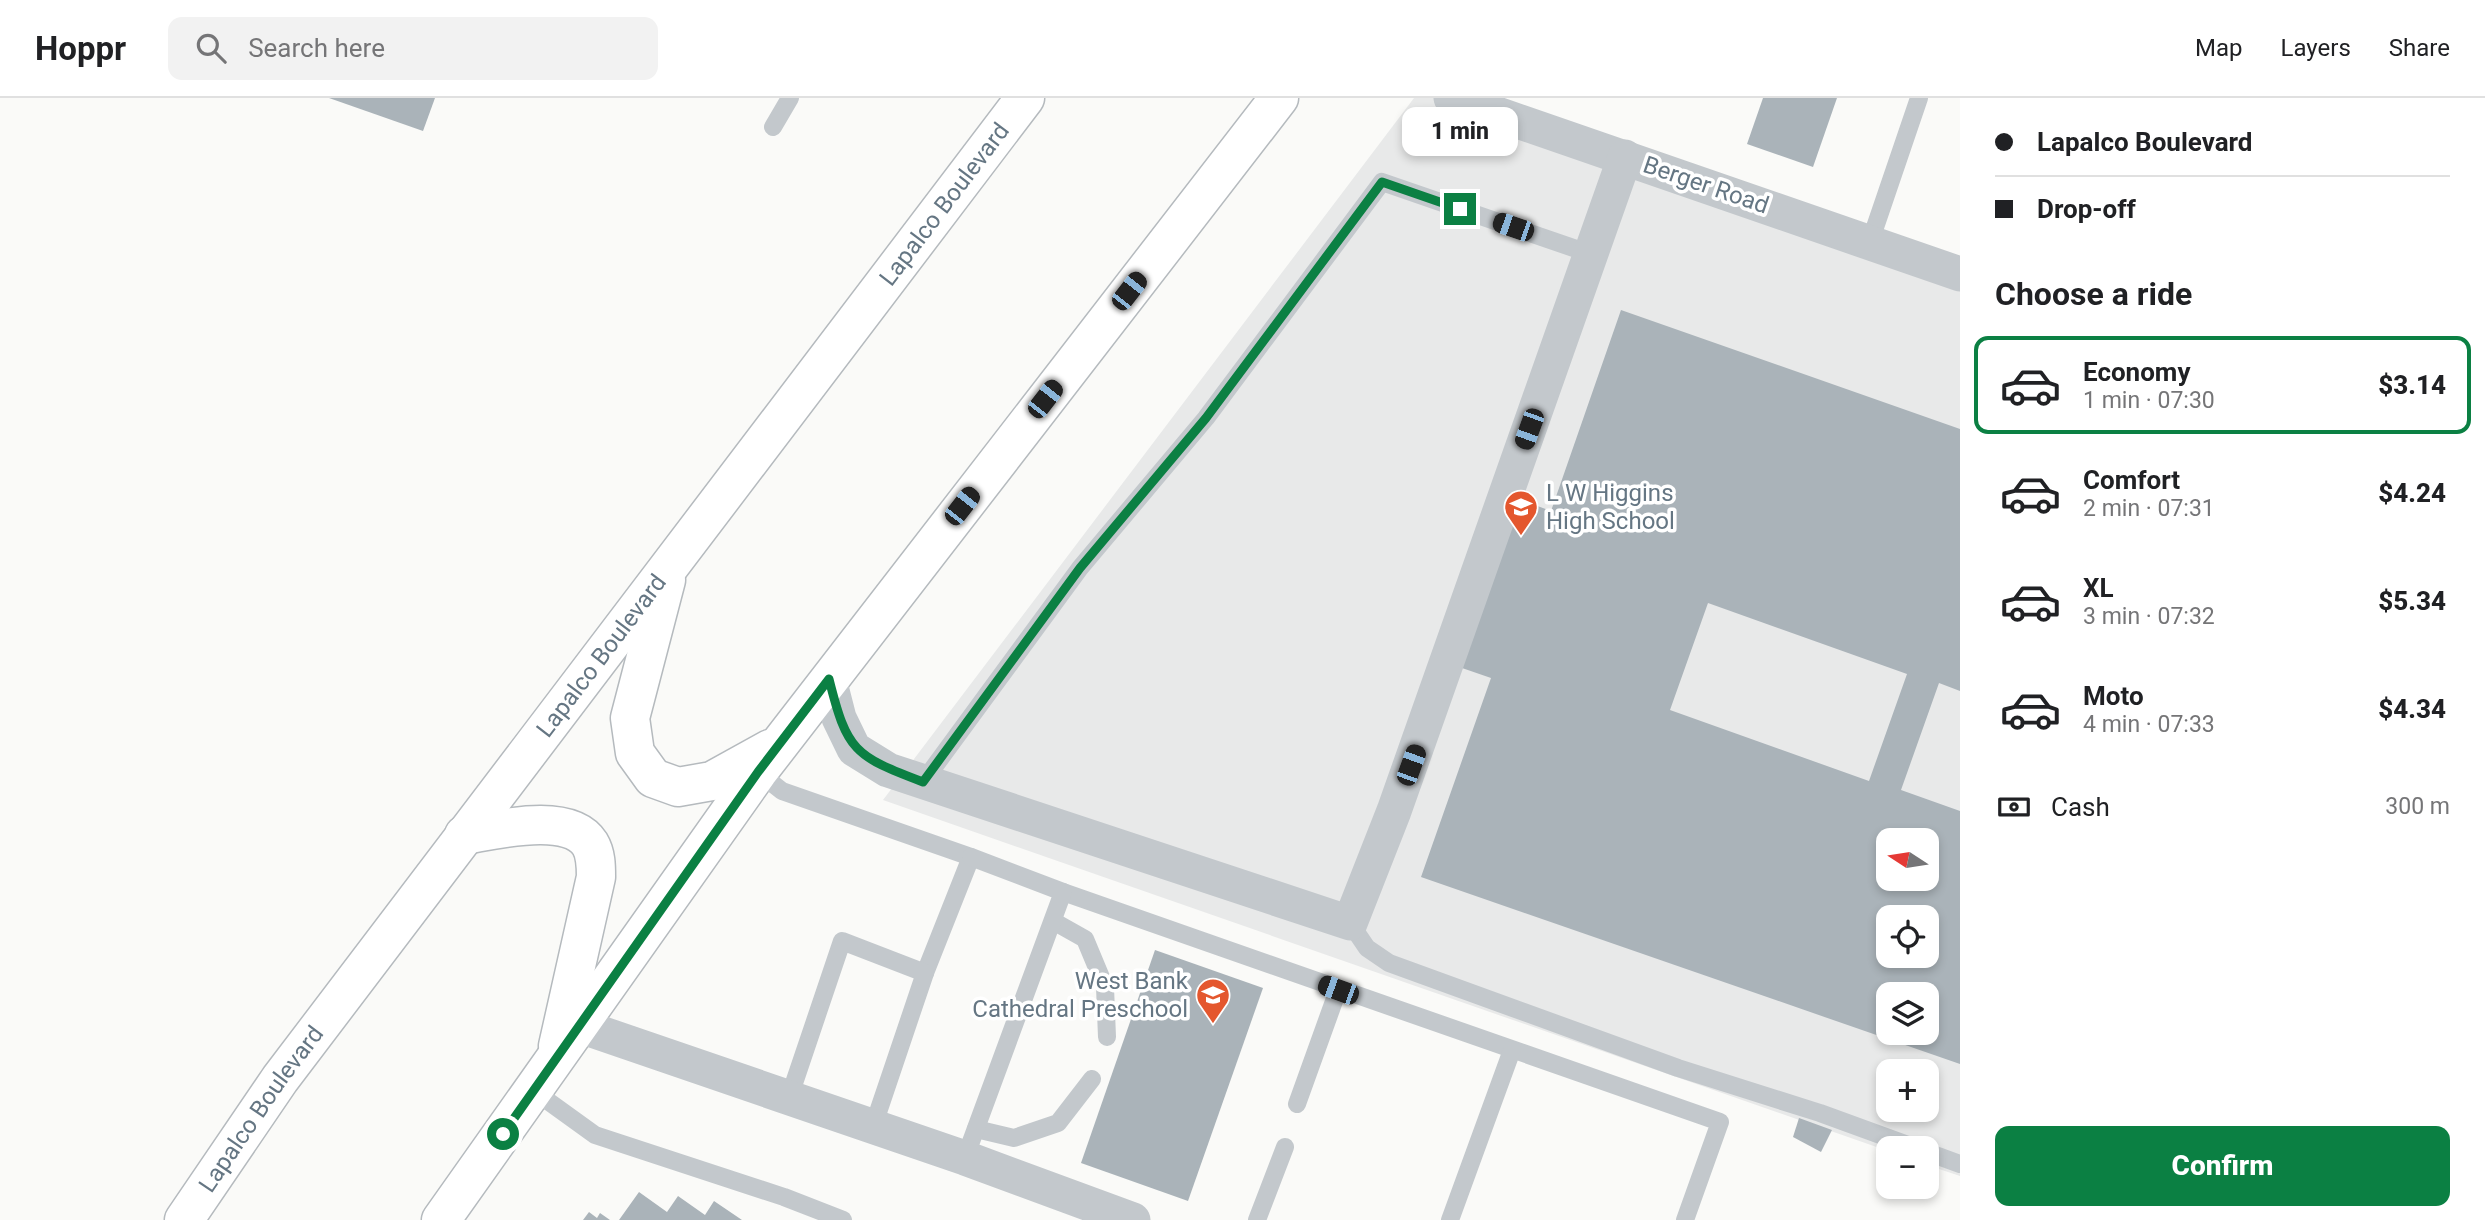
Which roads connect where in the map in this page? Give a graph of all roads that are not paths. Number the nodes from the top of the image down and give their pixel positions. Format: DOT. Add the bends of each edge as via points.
graph roads {
  1 [pos="790,98"];
  2 [pos="1025,98"];
  3 [pos="1279,98"];
  4 [pos="1451,98"];
  5 [pos="1919,98"];
  6 [pos="773,127"];
  7 [pos="1625,158"];
  8 [pos="1870,242"];
  9 [pos="1591,254"];
  10 [pos="1960,274"];
  11 [pos="670,565"];
  12 [pos="829,679"];
  13 [pos="770,757"];
  14 [pos="923,782"];
  15 [pos="464,835"];
  16 [pos="971,857"];
  17 [pos="1063,892"];
  18 [pos="1053,921"];
  19 [pos="1350,923"];
  20 [pos="925,973"];
  21 [pos="1338,990"];
  22 [pos="580,1026"];
  23 [pos="1107,1037"];
  24 [pos="1512,1050"];
  25 [pos="544,1076"];
  26 [pos="1092,1079"];
  27 [pos="789,1098"];
  28 [pos="1297,1104"];
  29 [pos="873,1126"];
  30 [pos="1880,1136"];
  31 [pos="970,1144"];
  32 [pos="1285,1147"];
  33 [pos="1939,1156"];
  34 [pos="1960,1164"];
  35 [pos="184,1220"];
  36 [pos="441,1220"];
  37 [pos="843,1220"];
  38 [pos="1133,1220"];
  39 [pos="1257,1220"];
  40 [pos="1450,1220"];
  41 [pos="1685,1220"];
  1 -- 6 [label="lane"];
  2 -- 11 [label="main road, Lapalco Boulevard"];
  3 -- 12 [label="main road"];
  4 -- 7 [label="street, Berger Road"];
  5 -- 8 [label="lane"];
  7 -- 8 [label="street, Berger Road"];
  7 -- 9 [label="street"];
  8 -- 10 [label="street, Berger Road"];
  9 -- 14 [label="lane" via="1382,182 1206,418 1080,568"];
  9 -- 19 [label="street"];
  11 -- 13 [label="main road" via="630,718 635,753 653,778 678,787 712,782"];
  11 -- 15 [label="main road, Lapalco Boulevard"];
  12 -- 13 [label="main road"];
  12 -- 14 [label="street" via="839,718 854,749"];
  13 -- 16 [label="lane" via="782,791"];
  13 -- 22 [label="main road"];
  14 -- 19 [label="street"];
  15 -- 25 [label="main road" via="526,825 561,826 580,834 595,858 596,877"];
  15 -- 35 [label="main road, Lapalco Boulevard" via="280,1079"];
  16 -- 17 [label="lane"];
  16 -- 20 [label="lane"];
  17 -- 18 [label="lane"];
  17 -- 21 [label="lane"];
  18 -- 23 [label="lane" via="1085,939 1105,987"];
  18 -- 31 [label="lane"];
  19 -- 30 [label="lane" via="1367,947 1389,963"];
  20 -- 27 [label="lane" via="842,941"];
  20 -- 29 [label="lane"];
  21 -- 24 [label="lane"];
  21 -- 28 [label="lane"];
  22 -- 25 [label="main road"];
  22 -- 27 [label="street"];
  24 -- 40 [label="lane"];
  24 -- 41 [label="lane" via="1720,1122"];
  25 -- 36 [label="main road"];
  25 -- 37 [label="lane" via="595,1135"];
  26 -- 31 [label="lane" via="1058,1123 1014,1138"];
  27 -- 29 [label="street"];
  29 -- 31 [label="street"];
  31 -- 38 [label="street"];
  32 -- 39 [label="lane"];
  33 -- 34 [label="lane"];
}
